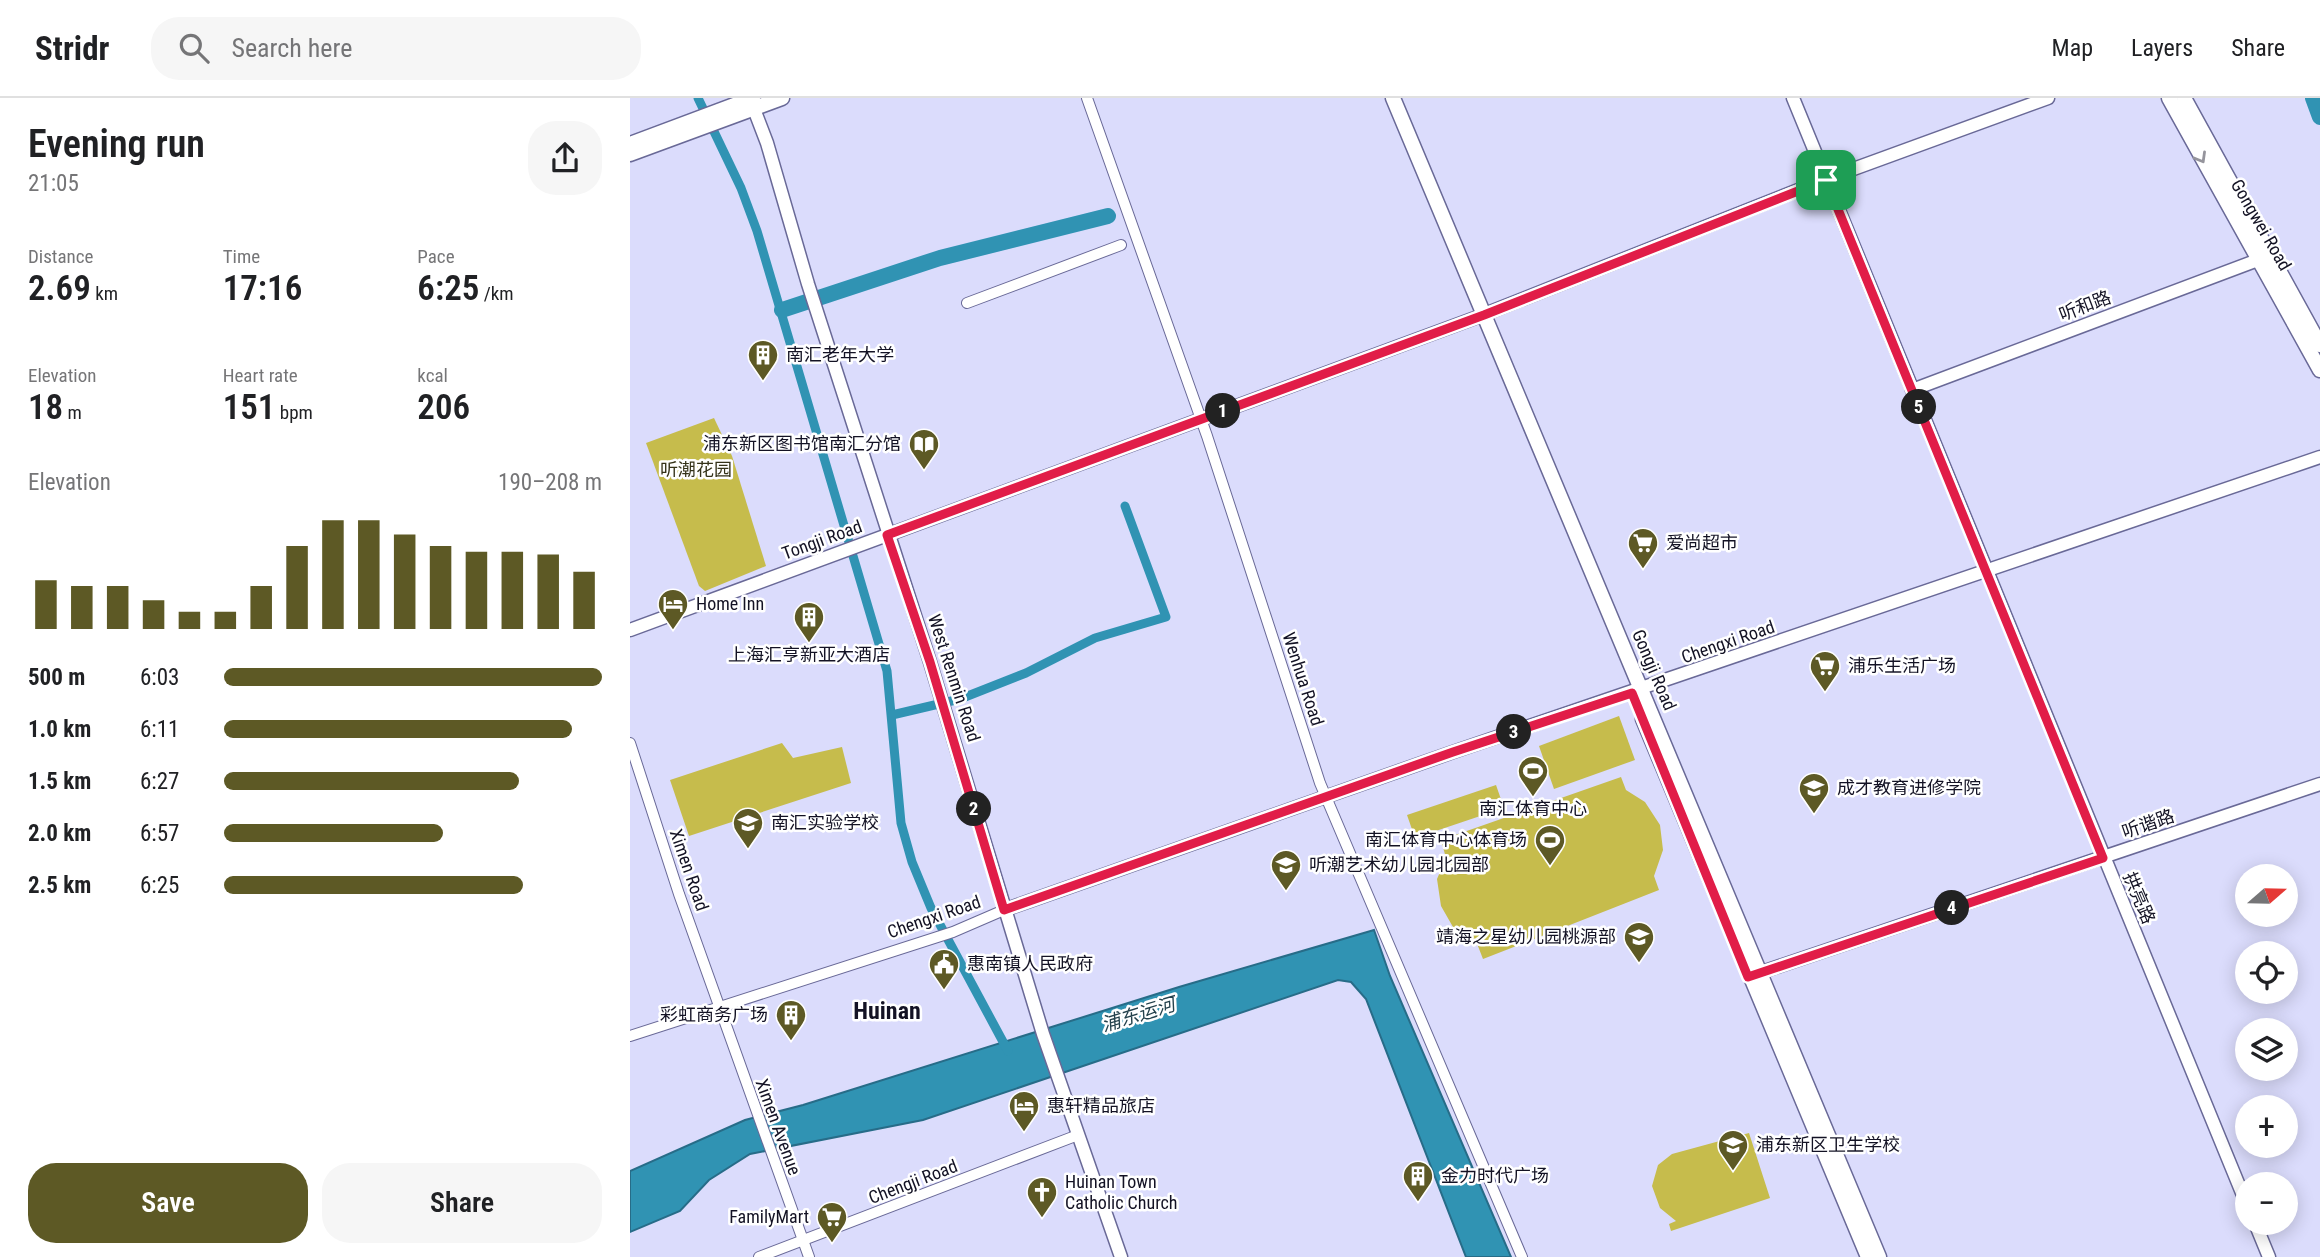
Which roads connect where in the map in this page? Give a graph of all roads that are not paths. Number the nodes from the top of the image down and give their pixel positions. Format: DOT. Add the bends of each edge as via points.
graph roads {
  1 [pos="782,98"];
  2 [pos="1087,98"];
  3 [pos="1383,98"];
  4 [pos="1393,98"];
  5 [pos="1793,98"];
  6 [pos="2048,98"];
  7 [pos="2169,98"];
  8 [pos="2184,98"];
  9 [pos="746,101"];
  10 [pos="714,118"];
  11 [pos="699,124"];
  12 [pos="630,144"];
  13 [pos="630,154"];
  14 [pos="1826,180"];
  15 [pos="1121,245"];
  16 [pos="2264,257"];
  17 [pos="967,303"];
  18 [pos="1480,316"];
  19 [pos="2320,345"];
  20 [pos="2320,370"];
  21 [pos="1912,390"];
  22 [pos="1201,419"];
  23 [pos="2320,457"];
  24 [pos="887,535"];
  25 [pos="1986,573"];
  26 [pos="630,631"];
  27 [pos="1637,692"];
  28 [pos="630,743"];
  29 [pos="2320,784"];
  30 [pos="1326,798"];
  31 [pos="2103,858"];
  32 [pos="1004,910"];
  33 [pos="1754,975"];
  34 [pos="719,1007"];
  35 [pos="630,1036"];
  36 [pos="1078,1135"];
  37 [pos="2235,1176"];
  38 [pos="2260,1235"];
  39 [pos="803,1240"];
  40 [pos="759,1257"];
  41 [pos="809,1257"];
  42 [pos="1121,1257"];
  43 [pos="1522,1257"];
  44 [pos="1868,1257"];
  45 [pos="1879,1257"];
  46 [pos="2269,1257"];
  1 -- 9 [label="main road"];
  2 -- 22 [label="street, Wenhua Road"];
  3 -- 18 [label="main road, Gongji Road"];
  4 -- 18 [label="main road, Gongji Road"];
  5 -- 14 [label="street, 拱亮路"];
  6 -- 14 [label="street, Tongji Road"];
  7 -- 16 [label="main road, Gongwei Road, one-way"];
  8 -- 16 [label="main road, Gongwei Road"];
  9 -- 10 [label="main road"];
  9 -- 10 [label="main road"];
  9 -- 24 [label="street, West Renmin Road" via="767,143"];
  10 -- 11 [label="main road"];
  11 -- 12 [label="main road"];
  11 -- 13 [label="main road"];
  14 -- 18 [label="street, Tongji Road"];
  14 -- 21 [label="street, 拱亮路"];
  15 -- 17 [label="street"];
  16 -- 19 [label="main road, Gongwei Road"];
  16 -- 20 [label="main road, Gongwei Road"];
  16 -- 21 [label="street, 听和路"];
  18 -- 22 [label="street, Tongji Road"];
  18 -- 27 [label="main road, Gongji Road"];
  21 -- 25 [label="street, 拱亮路"];
  22 -- 24 [label="street, Tongji Road"];
  22 -- 30 [label="street, Wenhua Road"];
  23 -- 25 [label="street, Chengxi Road"];
  24 -- 26 [label="street, Tongji Road"];
  24 -- 32 [label="street, West Renmin Road"];
  25 -- 27 [label="street, Chengxi Road"];
  25 -- 31 [label="street, 拱亮路"];
  27 -- 30 [label="street, Chengxi Road"];
  27 -- 33 [label="main road, Gongji Road"];
  28 -- 34 [label="street, Ximen Road"];
  29 -- 31 [label="street, 听谐路"];
  30 -- 32 [label="street, Chengxi Road"];
  30 -- 43 [label="street, Wenhua Road"];
  31 -- 33 [label="street, 听谐路"];
  31 -- 37 [label="street, 拱亮路"];
  32 -- 34 [label="street, Chengxi Road" via="942,936"];
  32 -- 36 [label="street, West Renmin Road"];
  33 -- 44 [label="main road, Gongji Road"];
  33 -- 45 [label="main road, Gongji Road"];
  34 -- 35 [label="street, Chengxi Road"];
  34 -- 39 [label="street, Ximen Avenue"];
  36 -- 39 [label="street, Chengji Road"];
  36 -- 42 [label="street, West Renmin Road"];
  38 -- 46 [label="street"];
  39 -- 40 [label="street, Chengji Road"];
  39 -- 41 [label="street, Ximen Avenue"];
}
